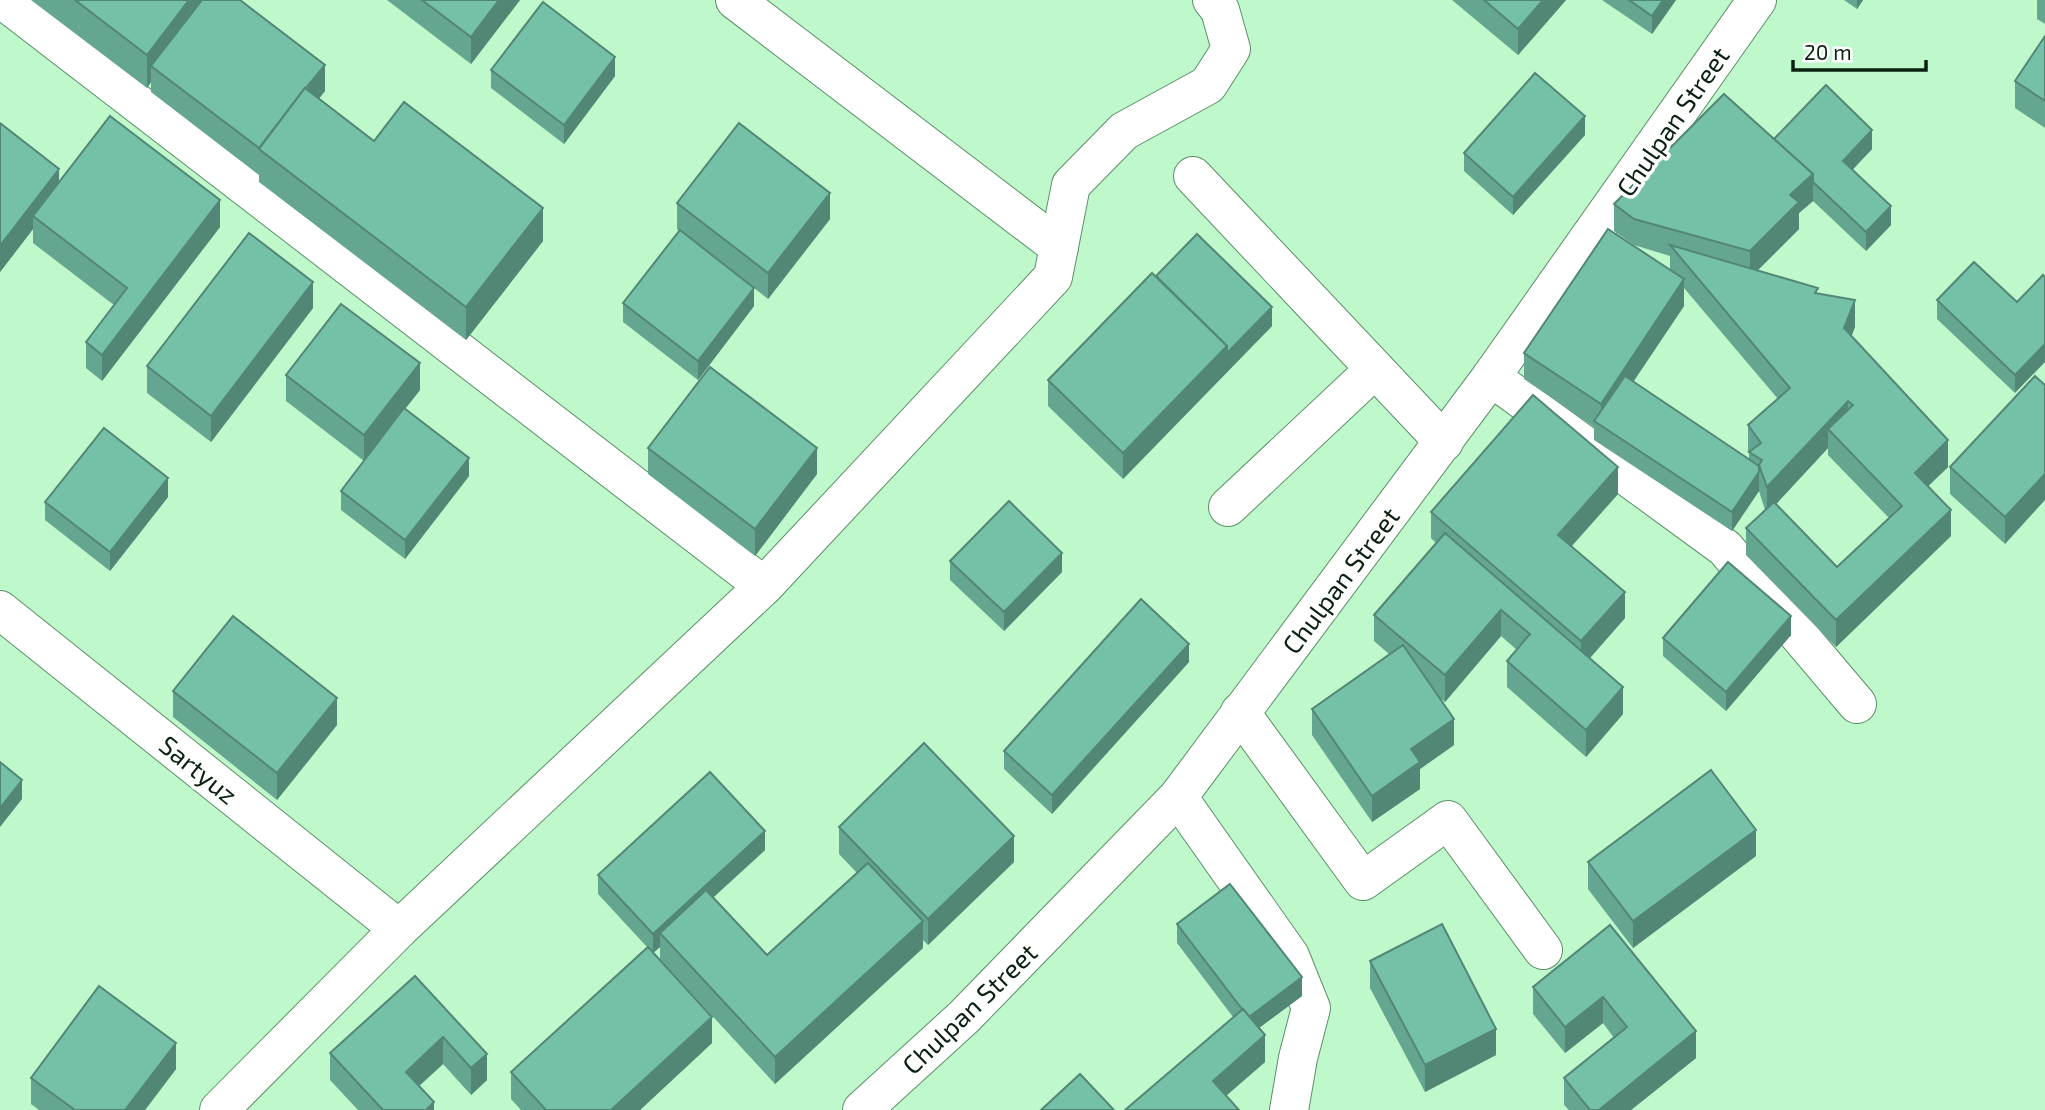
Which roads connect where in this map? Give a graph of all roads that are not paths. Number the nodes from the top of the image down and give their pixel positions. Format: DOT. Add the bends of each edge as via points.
graph roads {
  1 [pos="3,0"];
  2 [pos="735,0"];
  3 [pos="1212,0"];
  4 [pos="1757,0"];
  5 [pos="1194,176"];
  6 [pos="1056,262"];
  7 [pos="1375,369"];
  8 [pos="1491,377"];
  9 [pos="1444,442"];
  10 [pos="1228,507"];
  11 [pos="764,586"];
  12 [pos="0,610"];
  13 [pos="1857,704"];
  14 [pos="1240,712"];
  15 [pos="1178,797"];
  16 [pos="399,929"];
  17 [pos="1543,950"];
  18 [pos="219,1110"];
  19 [pos="862,1110"];
  20 [pos="1289,1110"];
  1 -- 11 [label="street"];
  2 -- 6 [label="street"];
  3 -- 6 [label="street" via="1220,10 1231,49 1208,85 1124,131 1071,185"];
  4 -- 8 [label="street, Chulpan Street"];
  5 -- 7 [label="street"];
  6 -- 11 [label="street"];
  7 -- 9 [label="street"];
  7 -- 10 [label="street"];
  8 -- 9 [label="street, Chulpan Street"];
  8 -- 13 [label="street" via="1725,548"];
  9 -- 14 [label="street, Chulpan Street"];
  11 -- 16 [label="street"];
  12 -- 16 [label="street, Sartyuz"];
  14 -- 15 [label="street, Chulpan Street"];
  14 -- 17 [label="street" via="1363,881 1448,820"];
  15 -- 19 [label="street, Chulpan Street" via="964,1017"];
  15 -- 20 [label="street" via="1290,956 1311,1008"];
  16 -- 18 [label="street"];
}
